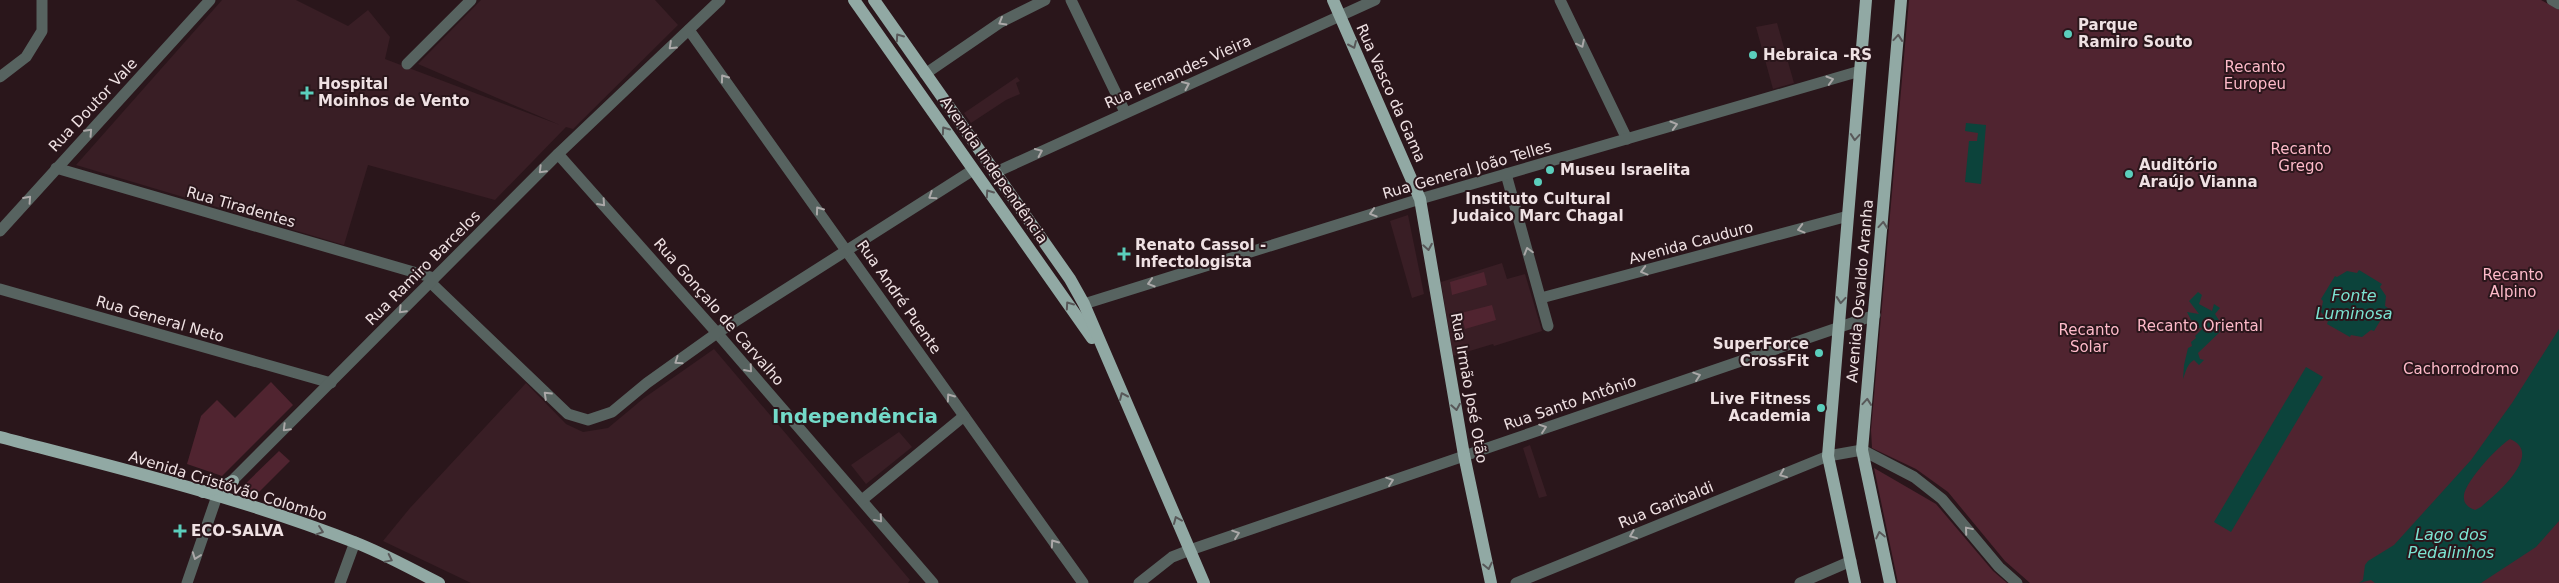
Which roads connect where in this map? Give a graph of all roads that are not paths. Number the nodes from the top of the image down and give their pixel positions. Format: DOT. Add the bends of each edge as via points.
graph roads {
  1 [pos="42,0"];
  2 [pos="210,0"];
  3 [pos="471,0"];
  4 [pos="720,0"];
  5 [pos="854,0"];
  6 [pos="874,0"];
  7 [pos="1046,0"];
  8 [pos="1071,0"];
  9 [pos="1333,0"];
  10 [pos="1375,0"];
  11 [pos="1560,0"];
  12 [pos="1866,0"];
  13 [pos="1901,0"];
  14 [pos="2552,0"];
  15 [pos="2559,4"];
  16 [pos="1340,16"];
  17 [pos="689,30"];
  18 [pos="408,64"];
  19 [pos="1860,71"];
  20 [pos="925,74"];
  21 [pos="0,77"];
  22 [pos="1125,112"];
  23 [pos="1627,139"];
  24 [pos="558,154"];
  25 [pos="56,168"];
  26 [pos="973,170"];
  27 [pos="994,173"];
  28 [pos="1506,174"];
  29 [pos="1420,199"];
  30 [pos="1848,216"];
  31 [pos="0,231"];
  32 [pos="847,250"];
  33 [pos="430,282"];
  34 [pos="0,289"];
  35 [pos="1541,298"];
  36 [pos="1084,304"];
  37 [pos="1875,315"];
  38 [pos="1548,326"];
  39 [pos="1839,328"];
  40 [pos="718,332"];
  41 [pos="1106,359"];
  42 [pos="311,377"];
  43 [pos="331,383"];
  44 [pos="321,394"];
  45 [pos="964,416"];
  46 [pos="1,439"];
  47 [pos="1862,450"];
  48 [pos="1464,455"];
  49 [pos="1828,456"];
  50 [pos="233,481"];
  51 [pos="202,492"];
  52 [pos="217,496"];
  53 [pos="862,500"];
  54 [pos="354,542"];
  55 [pos="1190,550"];
  56 [pos="1851,561"];
  57 [pos="187,583"];
  58 [pos="340,583"];
  59 [pos="439,583"];
  60 [pos="933,583"];
  61 [pos="1083,583"];
  62 [pos="1139,583"];
  63 [pos="1204,583"];
  64 [pos="1491,583"];
  65 [pos="1516,583"];
  66 [pos="1800,583"];
  67 [pos="1855,583"];
  68 [pos="1890,583"];
  69 [pos="2018,583"];
  1 -- 21 [label="street" via="42,31 26,57"];
  25 -- 2 [label="street, Rua Doutor Vale, one-way"];
  3 -- 18 [label="street"];
  4 -- 17 [label="street, Rua Ramiro Barcelos"];
  26 -- 5 [label="main road, Avenida Independência, one-way"];
  20 -- 6 [label="main road, Avenida Independência, one-way"];
  7 -- 20 [label="street, one-way" via="1001,22"];
  8 -- 22 [label="street"];
  9 -- 16 [label="main road, Rua Vasco da Gama"];
  10 -- 16 [label="street, Rua Fernandes Vieira"];
  11 -- 23 [label="street, one-way"];
  12 -- 19 [label="main road, Avenida Osvaldo Aranha"];
  37 -- 13 [label="main road, Avenida Osvaldo Aranha, one-way"];
  14 -- 15 [label="street"];
  22 -- 16 [label="street, Rua Fernandes Vieira, one-way"];
  16 -- 29 [label="main road, Rua Vasco da Gama, one-way"];
  17 -- 24 [label="street, Rua Ramiro Barcelos, one-way"];
  32 -- 17 [label="street, Rua André Puente, one-way"];
  23 -- 19 [label="street, Rua General João Telles, one-way"];
  19 -- 30 [label="main road, Avenida Osvaldo Aranha, one-way"];
  20 -- 27 [label="main road, Avenida Independência"];
  27 -- 22 [label="street, Rua Fernandes Vieira, one-way"];
  23 -- 28 [label="street, Rua General João Telles"];
  24 -- 33 [label="street, Rua Ramiro Barcelos, one-way"];
  24 -- 40 [label="street, Rua Gonçalo de Carvalho, one-way"];
  31 -- 25 [label="street, Rua Doutor Vale, one-way"];
  25 -- 33 [label="street, Rua Tiradentes" via="419,274"];
  26 -- 32 [label="street, one-way"];
  41 -- 26 [label="main road, Avenida Independência, one-way"];
  27 -- 36 [label="main road, Avenida Independência" via="1070,279"];
  28 -- 29 [label="street, Rua General João Telles"];
  35 -- 28 [label="street, one-way"];
  29 -- 36 [label="street, Rua General João Telles, one-way"];
  29 -- 48 [label="main road, Rua Irmão José Otão, one-way"];
  30 -- 35 [label="street, Avenida Cauduro, one-way"];
  30 -- 39 [label="main road, Avenida Osvaldo Aranha, one-way"];
  32 -- 40 [label="street"];
  45 -- 32 [label="street, Rua André Puente, one-way"];
  40 -- 33 [label="street, Rua Tiradentes, one-way" via="612,412 588,420 568,414"];
  33 -- 43 [label="street, Rua Ramiro Barcelos, one-way"];
  34 -- 42 [label="street, Rua General Neto"];
  35 -- 38 [label="street"];
  36 -- 41 [label="main road, Avenida Independência"];
  37 -- 39 [label="street, Rua Santo Antônio"];
  47 -- 37 [label="main road, Avenida Osvaldo Aranha, one-way"];
  48 -- 39 [label="street, Rua Santo Antônio, one-way"];
  39 -- 49 [label="main road, Avenida Osvaldo Aranha"];
  40 -- 53 [label="street, Rua Gonçalo de Carvalho, one-way"];
  55 -- 41 [label="main road, Avenida Independência, one-way"];
  42 -- 43 [label="street, Rua General Neto"];
  42 -- 44 [label="street"];
  43 -- 44 [label="street, Rua Ramiro Barcelos"];
  44 -- 50 [label="street, Rua Ramiro Barcelos, one-way"];
  45 -- 53 [label="street"];
  61 -- 45 [label="street, Rua André Puente, one-way"];
  46 -- 51 [label="main road, Avenida Cristóvão Colombo"];
  47 -- 49 [label="street, Rua Garibaldi"];
  68 -- 47 [label="main road, Avenida Osvaldo Aranha, one-way"];
  69 -- 47 [label="street, one-way" via="1999,567 1942,499 1914,477"];
  55 -- 48 [label="street, Rua Santo Antônio, one-way"];
  48 -- 64 [label="main road, Rua Irmão José Otão, one-way"];
  49 -- 56 [label="main road, Avenida Osvaldo Aranha"];
  49 -- 65 [label="street, Rua Garibaldi, one-way"];
  50 -- 51 [label="main road"];
  50 -- 52 [label="street, Rua Ramiro Barcelos"];
  51 -- 52 [label="main road, Avenida Cristóvão Colombo"];
  52 -- 54 [label="main road, Avenida Cristóvão Colombo, one-way"];
  52 -- 57 [label="street, Rua Ramiro Barcelos, one-way"];
  53 -- 60 [label="street, Rua Gonçalo de Carvalho, one-way"];
  54 -- 58 [label="street"];
  54 -- 59 [label="main road, Avenida Cristóvão Colombo, one-way"];
  55 -- 62 [label="street, Rua Santo Antônio" via="1172,557"];
  55 -- 63 [label="main road, Avenida Independência"];
  56 -- 66 [label="street"];
  56 -- 67 [label="main road, Avenida Osvaldo Aranha"];
}
